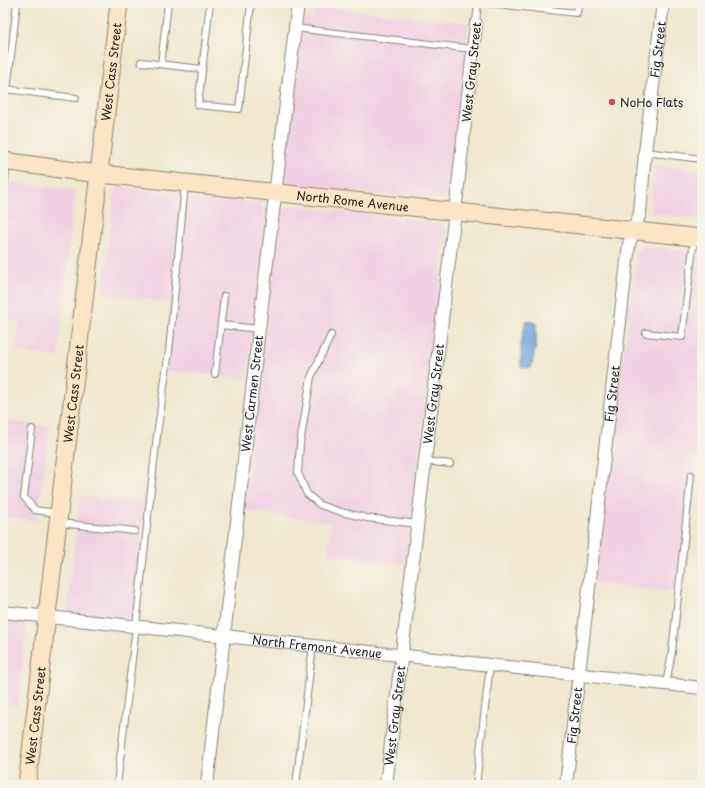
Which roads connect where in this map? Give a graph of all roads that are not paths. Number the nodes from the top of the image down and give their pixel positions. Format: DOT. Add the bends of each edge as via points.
graph roads {
  1 [pos="17,3"];
  2 [pos="119,3"];
  3 [pos="168,3"];
  4 [pos="210,3"];
  5 [pos="251,3"];
  6 [pos="298,3"];
  7 [pos="478,3"];
  8 [pos="488,3"];
  9 [pos="578,3"];
  10 [pos="662,3"];
  11 [pos="476,24"];
  12 [pos="294,28"];
  13 [pos="473,49"];
  14 [pos="141,62"];
  15 [pos="161,64"];
  16 [pos="202,69"];
  17 [pos="5,89"];
  18 [pos="76,98"];
  19 [pos="646,152"];
  20 [pos="702,159"];
  21 [pos="5,161"];
  22 [pos="99,173"];
  23 [pos="185,183"];
  24 [pos="275,192"];
  25 [pos="3,195"];
  26 [pos="455,212"];
  27 [pos="634,231"];
  28 [pos="698,238"];
  29 [pos="224,296"];
  30 [pos="221,325"];
  31 [pos="259,329"];
  32 [pos="646,333"];
  33 [pos="331,335"];
  34 [pos="215,374"];
  35 [pos="32,429"];
  36 [pos="425,461"];
  37 [pos="450,464"];
  38 [pos="691,475"];
  39 [pos="58,518"];
  40 [pos="418,524"];
  41 [pos="136,531"];
  42 [pos="3,612"];
  43 [pos="46,617"];
  44 [pos="136,626"];
  45 [pos="225,636"];
  46 [pos="312,646"];
  47 [pos="402,655"];
  48 [pos="490,665"];
  49 [pos="579,675"];
  50 [pos="666,684"];
  51 [pos="702,688"];
  52 [pos="27,785"];
  53 [pos="117,785"];
  54 [pos="207,785"];
  55 [pos="296,785"];
  56 [pos="386,785"];
  57 [pos="476,785"];
  58 [pos="566,785"];
  1 -- 17 [label="lane"];
  2 -- 22 [label="street, West Cass Street"];
  3 -- 15 [label="lane"];
  4 -- 16 [label="lane"];
  5 -- 16 [label="lane" via="239,109 198,105"];
  6 -- 12 [label="street, West Carmen Street"];
  7 -- 11 [label="lane, West Gray Street"];
  8 -- 9 [label="lane" via="577,13"];
  10 -- 19 [label="street, Fig Street"];
  11 -- 13 [label="street, West Gray Street"];
  12 -- 13 [label="lane"];
  12 -- 24 [label="street, West Carmen Street"];
  13 -- 26 [label="street, West Gray Street"];
  14 -- 15 [label="lane"];
  15 -- 16 [label="lane"];
  17 -- 18 [label="lane"];
  19 -- 20 [label="lane"];
  19 -- 27 [label="street, Fig Street" via="640,213"];
  21 -- 22 [label="street, North Rome Avenue"];
  21 -- 25 [label="lane"];
  22 -- 23 [label="street, North Rome Avenue"];
  22 -- 39 [label="street, West Cass Street"];
  23 -- 24 [label="street, North Rome Avenue"];
  23 -- 44 [label="lane" via="169,351"];
  24 -- 26 [label="street, North Rome Avenue"];
  24 -- 31 [label="street, West Carmen Street"];
  26 -- 27 [label="street, North Rome Avenue"];
  26 -- 36 [label="street, West Gray Street"];
  27 -- 28 [label="street, North Rome Avenue"];
  27 -- 49 [label="street, Fig Street" via="629,244"];
  28 -- 32 [label="lane" via="682,337"];
  29 -- 30 [label="lane"];
  30 -- 31 [label="lane"];
  30 -- 34 [label="lane"];
  31 -- 45 [label="street, West Carmen Street"];
  33 -- 40 [label="lane" via="312,377 300,444 298,473 307,494 320,505 342,512 367,518"];
  35 -- 39 [label="lane" via="24,497 35,510"];
  36 -- 37 [label="lane"];
  36 -- 40 [label="street, West Gray Street"];
  38 -- 50 [label="lane" via="672,652"];
  39 -- 41 [label="lane"];
  39 -- 43 [label="street, West Cass Street"];
  40 -- 47 [label="street, West Gray Street"];
  42 -- 43 [label="street, North Fremont Avenue"];
  43 -- 44 [label="street, North Fremont Avenue"];
  43 -- 52 [label="street, West Cass Street"];
  44 -- 45 [label="street, North Fremont Avenue"];
  44 -- 53 [label="lane"];
  45 -- 46 [label="street, North Fremont Avenue"];
  45 -- 54 [label="street, West Carmen Street"];
  46 -- 47 [label="street, North Fremont Avenue"];
  46 -- 55 [label="lane"];
  47 -- 48 [label="street, North Fremont Avenue"];
  47 -- 56 [label="street, West Gray Street"];
  48 -- 49 [label="street, North Fremont Avenue"];
  48 -- 57 [label="lane"];
  49 -- 50 [label="street, North Fremont Avenue"];
  49 -- 58 [label="street, Fig Street"];
  50 -- 51 [label="street, North Fremont Avenue"];
}
